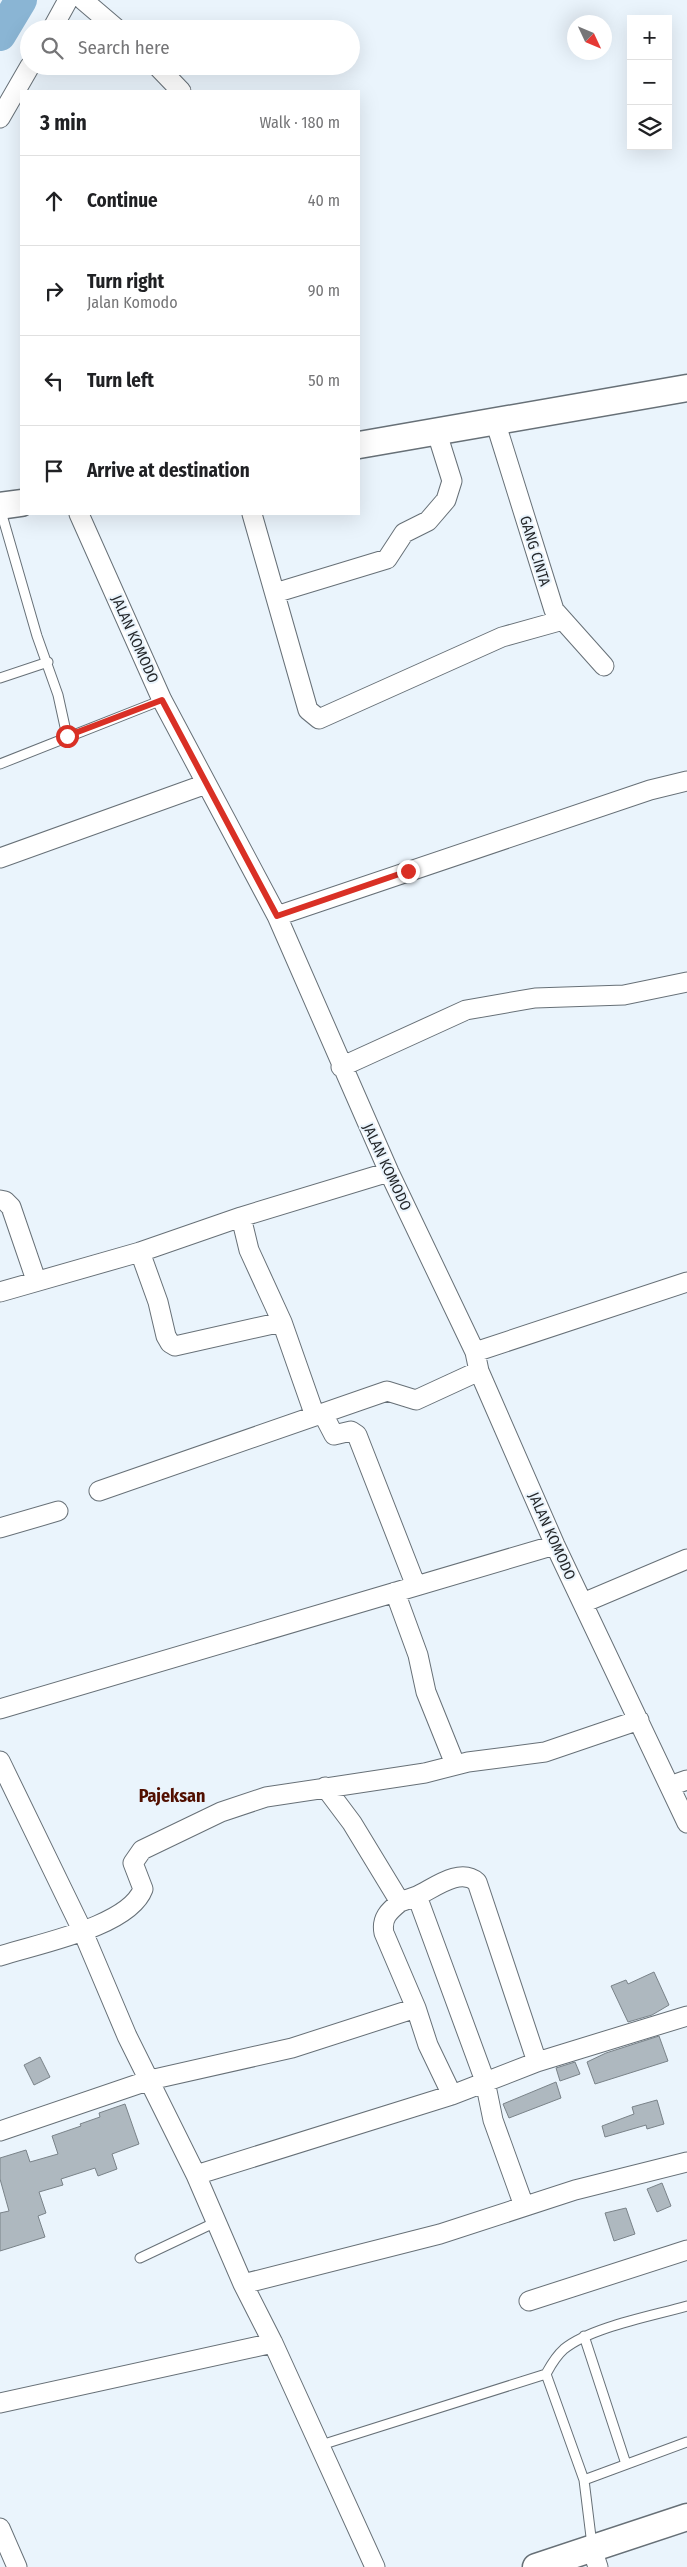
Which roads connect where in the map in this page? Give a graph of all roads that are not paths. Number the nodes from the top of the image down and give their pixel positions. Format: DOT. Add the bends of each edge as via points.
graph roads {
  1 [pos="68,0"];
  2 [pos="83,0"];
  3 [pos="57,20"];
  4 [pos="106,20"];
  5 [pos="25,75"];
  6 [pos="166,75"];
  7 [pos="180,90"];
  8 [pos="0,118"];
  9 [pos="687,388"];
  10 [pos="495,421"];
  11 [pos="436,430"];
  12 [pos="360,445"];
  13 [pos="20,503"];
  14 [pos="0,507"];
  15 [pos="79,515"];
  16 [pos="252,515"];
  17 [pos="275,593"];
  18 [pos="563,620"];
  19 [pos="48,662"];
  20 [pos="604,666"];
  21 [pos="0,678"];
  22 [pos="162,700"];
  23 [pos="67,736"];
  24 [pos="0,764"];
  25 [pos="687,780"];
  26 [pos="206,784"];
  27 [pos="0,858"];
  28 [pos="277,916"];
  29 [pos="687,982"];
  30 [pos="341,1067"];
  31 [pos="388,1172"];
  32 [pos="0,1200"];
  33 [pos="241,1217"];
  34 [pos="140,1252"];
  35 [pos="36,1280"];
  36 [pos="687,1282"];
  37 [pos="0,1292"];
  38 [pos="282,1322"];
  39 [pos="475,1352"];
  40 [pos="479,1371"];
  41 [pos="319,1415"];
  42 [pos="99,1491"];
  43 [pos="58,1511"];
  44 [pos="0,1528"];
  45 [pos="555,1545"];
  46 [pos="687,1560"];
  47 [pos="416,1586"];
  48 [pos="395,1592"];
  49 [pos="583,1603"];
  50 [pos="0,1709"];
  51 [pos="639,1720"];
  52 [pos="0,1761"];
  53 [pos="455,1764"];
  54 [pos="679,1783"];
  55 [pos="325,1787"];
  56 [pos="687,1823"];
  57 [pos="408,1899"];
  58 [pos="82,1932"];
  59 [pos="0,1956"];
  60 [pos="416,2008"];
  61 [pos="687,2016"];
  62 [pos="537,2062"];
  63 [pos="150,2080"];
  64 [pos="485,2081"];
  65 [pos="452,2095"];
  66 [pos="0,2131"];
  67 [pos="687,2162"];
  68 [pos="196,2175"];
  69 [pos="524,2206"];
  70 [pos="216,2222"];
  71 [pos="687,2250"];
  72 [pos="140,2258"];
  73 [pos="243,2284"];
  74 [pos="529,2301"];
  75 [pos="687,2306"];
  76 [pos="584,2336"];
  77 [pos="273,2343"];
  78 [pos="546,2374"];
  79 [pos="0,2403"];
  80 [pos="687,2442"];
  81 [pos="318,2446"];
  82 [pos="626,2464"];
  83 [pos="584,2480"];
  84 [pos="687,2517"];
  85 [pos="0,2528"];
  86 [pos="595,2558"];
  87 [pos="17,2567"];
  88 [pos="375,2567"];
  89 [pos="536,2567"];
  1 -- 3 [label="street"];
  2 -- 4 [label="street"];
  5 -- 8 [label="street"];
  6 -- 7 [label="street"];
  9 -- 10 [label="street"];
  10 -- 11 [label="street"];
  10 -- 18 [label="street, GANG CINTA" via="554,610"];
  11 -- 12 [label="street"];
  11 -- 17 [label="street" via="452,482 446,500 428,521 404,533 387,559"];
  13 -- 14 [label="street"];
  14 -- 19 [label="lane"];
  15 -- 22 [label="street, JALAN KOMODO"];
  16 -- 17 [label="street"];
  17 -- 18 [label="street" via="308,710 320,719 502,637"];
  18 -- 20 [label="street, GANG CINTA"];
  19 -- 21 [label="lane"];
  19 -- 23 [label="lane"];
  22 -- 23 [label="lane"];
  22 -- 26 [label="street, JALAN KOMODO"];
  23 -- 24 [label="lane"];
  25 -- 28 [label="street"];
  26 -- 27 [label="street"];
  26 -- 28 [label="street, JALAN KOMODO"];
  28 -- 30 [label="street, JALAN KOMODO"];
  29 -- 30 [label="street" via="624,996 535,998 466,1010"];
  30 -- 31 [label="street, JALAN KOMODO"];
  31 -- 33 [label="street"];
  31 -- 39 [label="street, JALAN KOMODO"];
  32 -- 35 [label="street" via="11,1207"];
  33 -- 34 [label="street"];
  33 -- 38 [label="street" via="249,1250"];
  34 -- 35 [label="street"];
  34 -- 38 [label="street" via="166,1336 175,1346"];
  35 -- 37 [label="street"];
  36 -- 39 [label="street"];
  38 -- 41 [label="street"];
  39 -- 40 [label="street, JALAN KOMODO"];
  40 -- 41 [label="street" via="416,1400 388,1391"];
  40 -- 45 [label="street, JALAN KOMODO"];
  41 -- 42 [label="street"];
  41 -- 47 [label="street" via="334,1434 351,1432 357,1435"];
  43 -- 44 [label="street"];
  45 -- 47 [label="street"];
  45 -- 49 [label="street, JALAN KOMODO"];
  46 -- 49 [label="street"];
  47 -- 48 [label="street"];
  48 -- 50 [label="street"];
  48 -- 53 [label="street" via="418,1655 426,1692"];
  49 -- 51 [label="street, JALAN KOMODO"];
  51 -- 53 [label="street" via="545,1752"];
  51 -- 54 [label="street, JALAN KOMODO"];
  52 -- 58 [label="street"];
  53 -- 55 [label="street" via="425,1773"];
  54 -- 56 [label="street, JALAN KOMODO"];
  55 -- 57 [label="street"];
  55 -- 58 [label="street" via="266,1797 236,1806 142,1850 133,1862 144,1890 136,1903"];
  57 -- 60 [label="street" via="386,1915 382,1923"];
  57 -- 62 [label="street" via="458,1876 466,1875 477,1882"];
  57 -- 64 [label="street"];
  58 -- 59 [label="street"];
  58 -- 63 [label="street" via="127,2036"];
  60 -- 63 [label="street" via="292,2048"];
  60 -- 65 [label="street" via="428,2045"];
  61 -- 62 [label="street"];
  62 -- 64 [label="street"];
  63 -- 66 [label="street"];
  63 -- 68 [label="street"];
  64 -- 65 [label="street"];
  64 -- 69 [label="street" via="493,2120"];
  65 -- 68 [label="street"];
  67 -- 69 [label="street"];
  68 -- 70 [label="street"];
  69 -- 73 [label="street" via="440,2234"];
  70 -- 72 [label="lane"];
  70 -- 73 [label="street"];
  71 -- 74 [label="street"];
  73 -- 77 [label="street"];
  75 -- 76 [label="lane"];
  76 -- 78 [label="lane" via="553,2360"];
  76 -- 82 [label="lane"];
  77 -- 79 [label="street"];
  77 -- 81 [label="street"];
  78 -- 81 [label="lane"];
  78 -- 83 [label="lane"];
  80 -- 82 [label="lane"];
  81 -- 88 [label="street"];
  82 -- 83 [label="lane"];
  83 -- 86 [label="lane"];
  84 -- 86 [label="street"];
  85 -- 87 [label="street"];
  86 -- 89 [label="street"];
}
